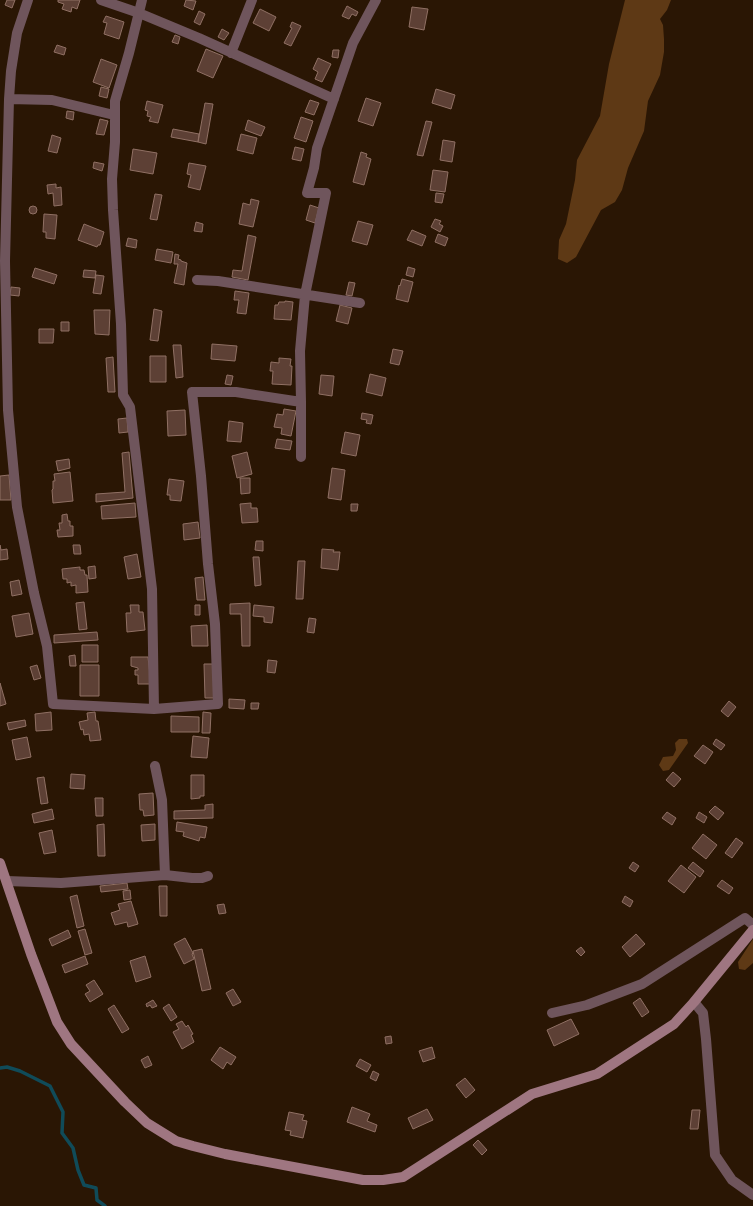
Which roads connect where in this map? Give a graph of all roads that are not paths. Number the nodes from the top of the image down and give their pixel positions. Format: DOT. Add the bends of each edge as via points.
graph roads {
  1 [pos="28,0"];
  2 [pos="101,0"];
  3 [pos="142,0"];
  4 [pos="252,0"];
  5 [pos="375,0"];
  6 [pos="139,13"];
  7 [pos="232,52"];
  8 [pos="9,99"];
  9 [pos="334,99"];
  10 [pos="114,115"];
  11 [pos="197,280"];
  12 [pos="305,295"];
  13 [pos="360,303"];
  14 [pos="301,402"];
  15 [pos="301,457"];
  16 [pos="154,709"];
  17 [pos="155,766"];
  18 [pos="0,863"];
  19 [pos="165,875"];
  20 [pos="208,876"];
  21 [pos="7,881"];
  22 [pos="753,925"];
  23 [pos="753,930"];
  24 [pos="694,1002"];
  25 [pos="552,1013"];
  26 [pos="753,1195"];
  1 -- 8 [label="street" via="17,33"];
  2 -- 6 [label="street"];
  3 -- 6 [label="street"];
  4 -- 7 [label="street"];
  5 -- 9 [label="street" via="353,43"];
  6 -- 7 [label="street"];
  6 -- 10 [label="street" via="115,101"];
  7 -- 9 [label="street"];
  8 -- 10 [label="street" via="52,100"];
  8 -- 16 [label="street" via="5,261 8,410 18,508 47,646 53,704"];
  9 -- 12 [label="street" via="316,148 307,193 326,193"];
  10 -- 16 [label="street" via="112,210 121,324 123,395 130,406 152,590"];
  11 -- 12 [label="street"];
  12 -- 13 [label="street"];
  12 -- 14 [label="street" via="300,351"];
  14 -- 15 [label="street"];
  14 -- 16 [label="street" via="236,392 192,392 215,624 218,704"];
  17 -- 19 [label="street" via="162,800"];
  18 -- 21 [label="street"];
  19 -- 20 [label="street" via="192,878"];
  19 -- 21 [label="street" via="61,883"];
  21 -- 24 [label="street" via="57,1022 71,1044 125,1102 147,1123 176,1141 304,1170 363,1180 403,1177 532,1094 596,1074 674,1024"];
  22 -- 25 [label="street" via="745,918 642,984 587,1006"];
  23 -- 24 [label="street"];
  24 -- 26 [label="street" via="703,1013 716,1155 732,1180"];
}
